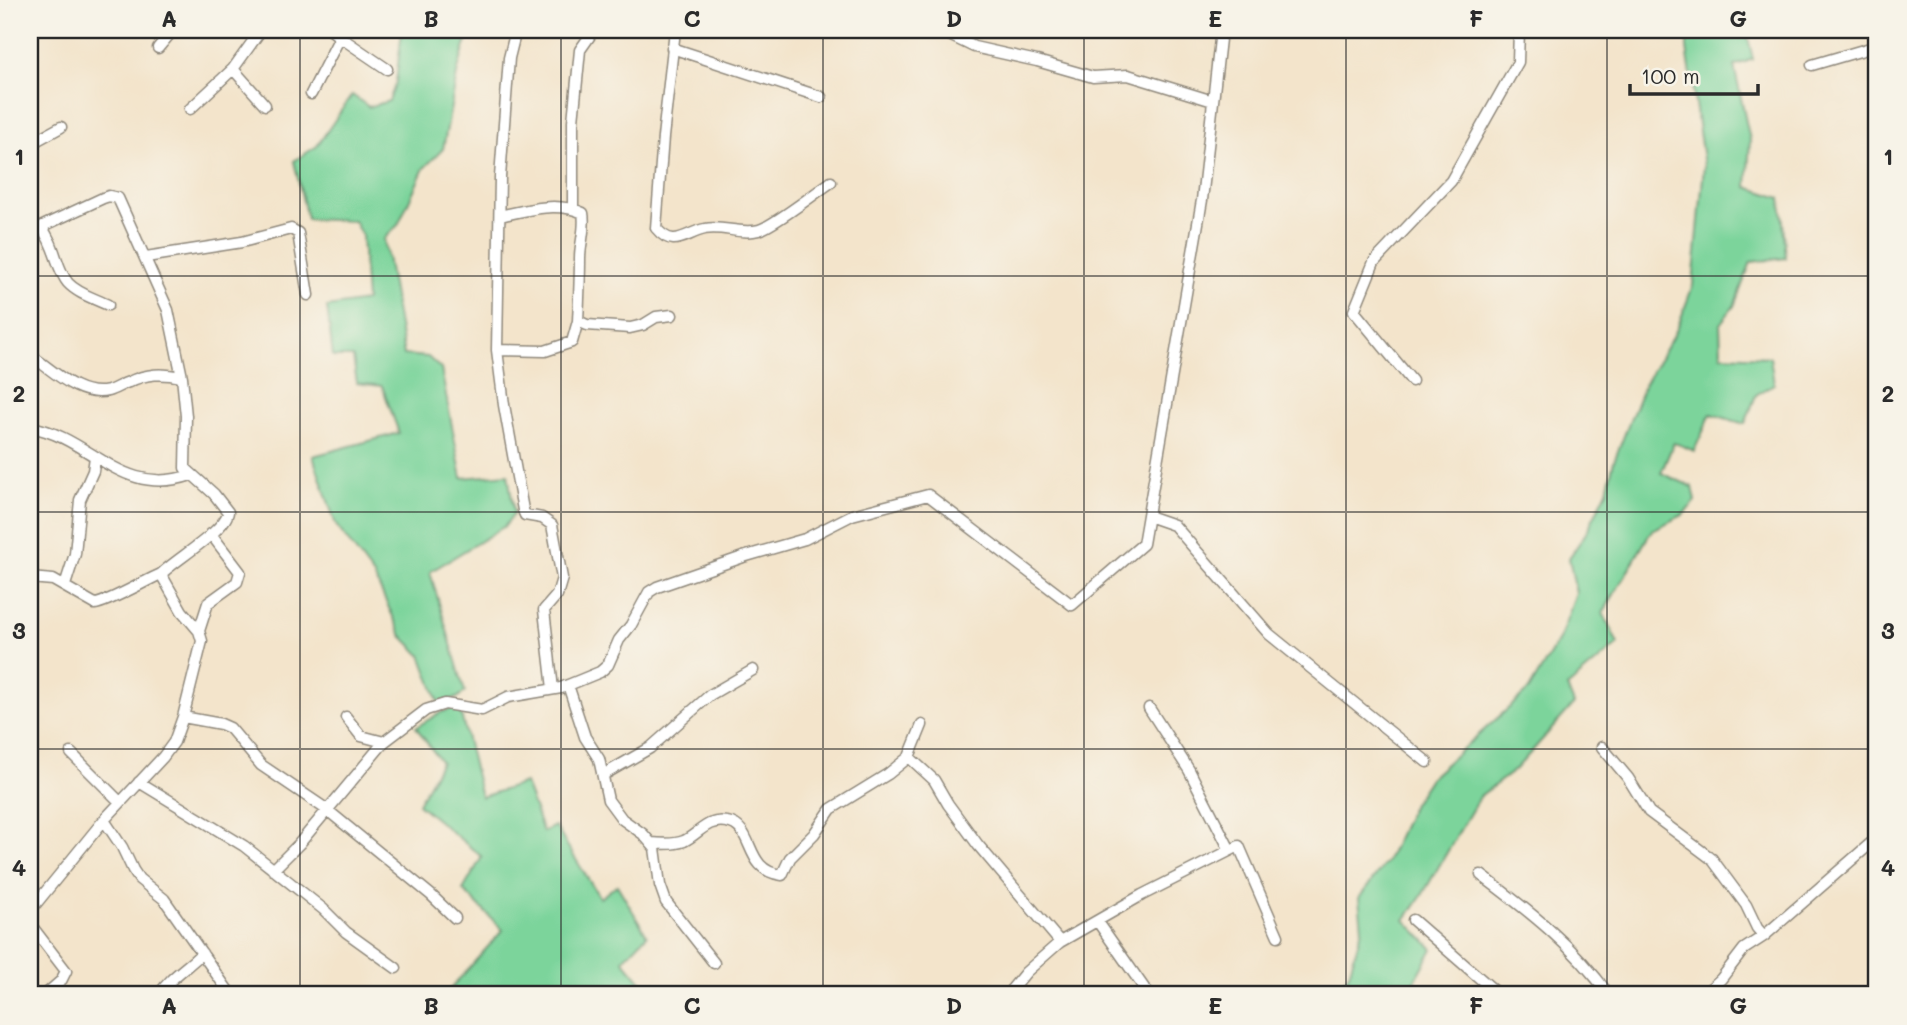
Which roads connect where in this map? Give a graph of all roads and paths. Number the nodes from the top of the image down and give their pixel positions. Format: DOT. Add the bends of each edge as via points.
graph roads {
  1 [pos="173,30"];
  2 [pos="261,30"];
  3 [pos="331,30"];
  4 [pos="516,30"];
  5 [pos="594,30"];
  6 [pos="672,30"];
  7 [pos="945,30"];
  8 [pos="1221,30"];
  9 [pos="1519,30"];
  10 [pos="341,37"];
  11 [pos="1877,47"];
  12 [pos="158,48"];
  13 [pos="672,48"];
  14 [pos="1812,65"];
  15 [pos="233,69"];
  16 [pos="387,69"];
  17 [pos="311,94"];
  18 [pos="821,97"];
  19 [pos="1213,101"];
  20 [pos="265,105"];
  21 [pos="190,109"];
  22 [pos="61,127"];
  23 [pos="30,144"];
  24 [pos="831,183"];
  25 [pos="573,208"];
  26 [pos="500,216"];
  27 [pos="41,227"];
  28 [pos="30,232"];
  29 [pos="146,257"];
  30 [pos="308,295"];
  31 [pos="108,305"];
  32 [pos="672,316"];
  33 [pos="578,321"];
  34 [pos="497,351"];
  35 [pos="30,355"];
  36 [pos="183,377"];
  37 [pos="1412,381"];
  38 [pos="30,426"];
  39 [pos="95,457"];
  40 [pos="191,475"];
  41 [pos="1148,516"];
  42 [pos="211,534"];
  43 [pos="161,574"];
  44 [pos="30,578"];
  45 [pos="65,585"];
  46 [pos="200,631"];
  47 [pos="753,670"];
  48 [pos="568,685"];
  49 [pos="553,689"];
  50 [pos="1149,708"];
  51 [pos="345,717"];
  52 [pos="183,718"];
  53 [pos="922,725"];
  54 [pos="384,742"];
  55 [pos="1602,747"];
  56 [pos="71,753"];
  57 [pos="909,757"];
  58 [pos="1427,762"];
  59 [pos="603,775"];
  60 [pos="139,782"];
  61 [pos="120,802"];
  62 [pos="326,809"];
  63 [pos="104,820"];
  64 [pos="1877,838"];
  65 [pos="651,843"];
  66 [pos="1230,850"];
  67 [pos="272,870"];
  68 [pos="1481,875"];
  69 [pos="30,911"];
  70 [pos="455,918"];
  71 [pos="1413,920"];
  72 [pos="1098,922"];
  73 [pos="30,924"];
  74 [pos="1278,936"];
  75 [pos="1764,936"];
  76 [pos="1060,942"];
  77 [pos="202,953"];
  78 [pos="714,963"];
  79 [pos="396,968"];
  80 [pos="45,995"];
  81 [pos="159,995"];
  82 [pos="231,995"];
  83 [pos="1006,995"];
  84 [pos="1149,995"];
  85 [pos="1499,995"];
  86 [pos="1609,995"];
  87 [pos="1703,995"];
  1 -- 12 [label="street"];
  2 -- 15 [label="street"];
  3 -- 10 [label="street"];
  4 -- 26 [label="street" via="509,58"];
  5 -- 25 [label="street" via="580,50 573,121"];
  6 -- 13 [label="street"];
  7 -- 19 [label="street" via="974,47 1093,77 1128,75"];
  8 -- 19 [label="street"];
  9 -- 37 [label="street" via="1518,62 1451,181 1374,262 1354,311"];
  10 -- 16 [label="street"];
  10 -- 17 [label="street"];
  11 -- 14 [label="street"];
  13 -- 18 [label="street"];
  13 -- 24 [label="street" via="656,228 662,235 679,239 705,229 761,230"];
  15 -- 20 [label="street"];
  15 -- 21 [label="street"];
  19 -- 41 [label="street" via="1202,200"];
  22 -- 23 [label="street"];
  25 -- 26 [label="street" via="535,208"];
  25 -- 33 [label="street" via="583,213 585,223"];
  26 -- 34 [label="street"];
  27 -- 28 [label="street"];
  27 -- 29 [label="street" via="114,196"];
  27 -- 31 [label="street" via="52,242 66,281"];
  29 -- 30 [label="street" via="291,229 298,233"];
  29 -- 36 [label="street" via="167,310"];
  32 -- 33 [label="street" via="630,328"];
  33 -- 34 [label="street" via="572,342 545,351"];
  34 -- 49 [label="street" via="523,510 552,525 562,572 558,595 544,610"];
  35 -- 36 [label="street" via="62,380 97,391 108,391 141,376"];
  36 -- 40 [label="street" via="185,468"];
  38 -- 39 [label="street" via="49,430"];
  39 -- 40 [label="street" via="133,478 169,481"];
  39 -- 45 [label="street" via="80,500 75,554"];
  40 -- 42 [label="street" via="228,512"];
  41 -- 48 [label="street" via="1143,544 1072,605 928,495 852,515 805,539 657,587 619,640 608,665"];
  41 -- 58 [label="street" via="1174,525 1269,634"];
  42 -- 43 [label="street"];
  42 -- 46 [label="street" via="240,572 237,582 208,603"];
  43 -- 45 [label="street" via="103,604 87,602"];
  43 -- 46 [label="street" via="182,611"];
  44 -- 45 [label="street"];
  46 -- 52 [label="street" via="202,641"];
  47 -- 59 [label="street" via="709,695 650,748"];
  48 -- 49 [label="street"];
  48 -- 59 [label="street"];
  49 -- 54 [label="street" via="508,697 482,709 435,705"];
  50 -- 66 [label="street" via="1189,770"];
  51 -- 54 [label="street" via="361,736"];
  52 -- 60 [label="street" via="174,742"];
  52 -- 62 [label="street" via="230,728 261,765"];
  53 -- 57 [label="street"];
  54 -- 62 [label="street"];
  55 -- 75 [label="street" via="1649,812 1712,859"];
  56 -- 61 [label="street"];
  57 -- 65 [label="street" via="831,809 782,874 762,868 741,829 727,821 705,825 682,842"];
  57 -- 76 [label="street" via="933,780 978,845"];
  59 -- 65 [label="street" via="613,810"];
  60 -- 61 [label="street"];
  60 -- 67 [label="street" via="244,846"];
  61 -- 63 [label="street"];
  62 -- 67 [label="street"];
  62 -- 70 [label="street"];
  63 -- 69 [label="street"];
  63 -- 77 [label="street" via="139,879 164,899"];
  64 -- 75 [label="street"];
  65 -- 78 [label="street" via="666,902"];
  66 -- 72 [label="street"];
  66 -- 74 [label="street" via="1239,846"];
  67 -- 79 [label="street"];
  68 -- 86 [label="street" via="1531,912 1589,967"];
  71 -- 85 [label="street"];
  72 -- 76 [label="street"];
  72 -- 84 [label="street"];
  73 -- 80 [label="street" via="66,971"];
  75 -- 87 [label="street" via="1744,948"];
  76 -- 83 [label="street"];
  77 -- 81 [label="street" via="171,978"];
  77 -- 82 [label="street"];
}
